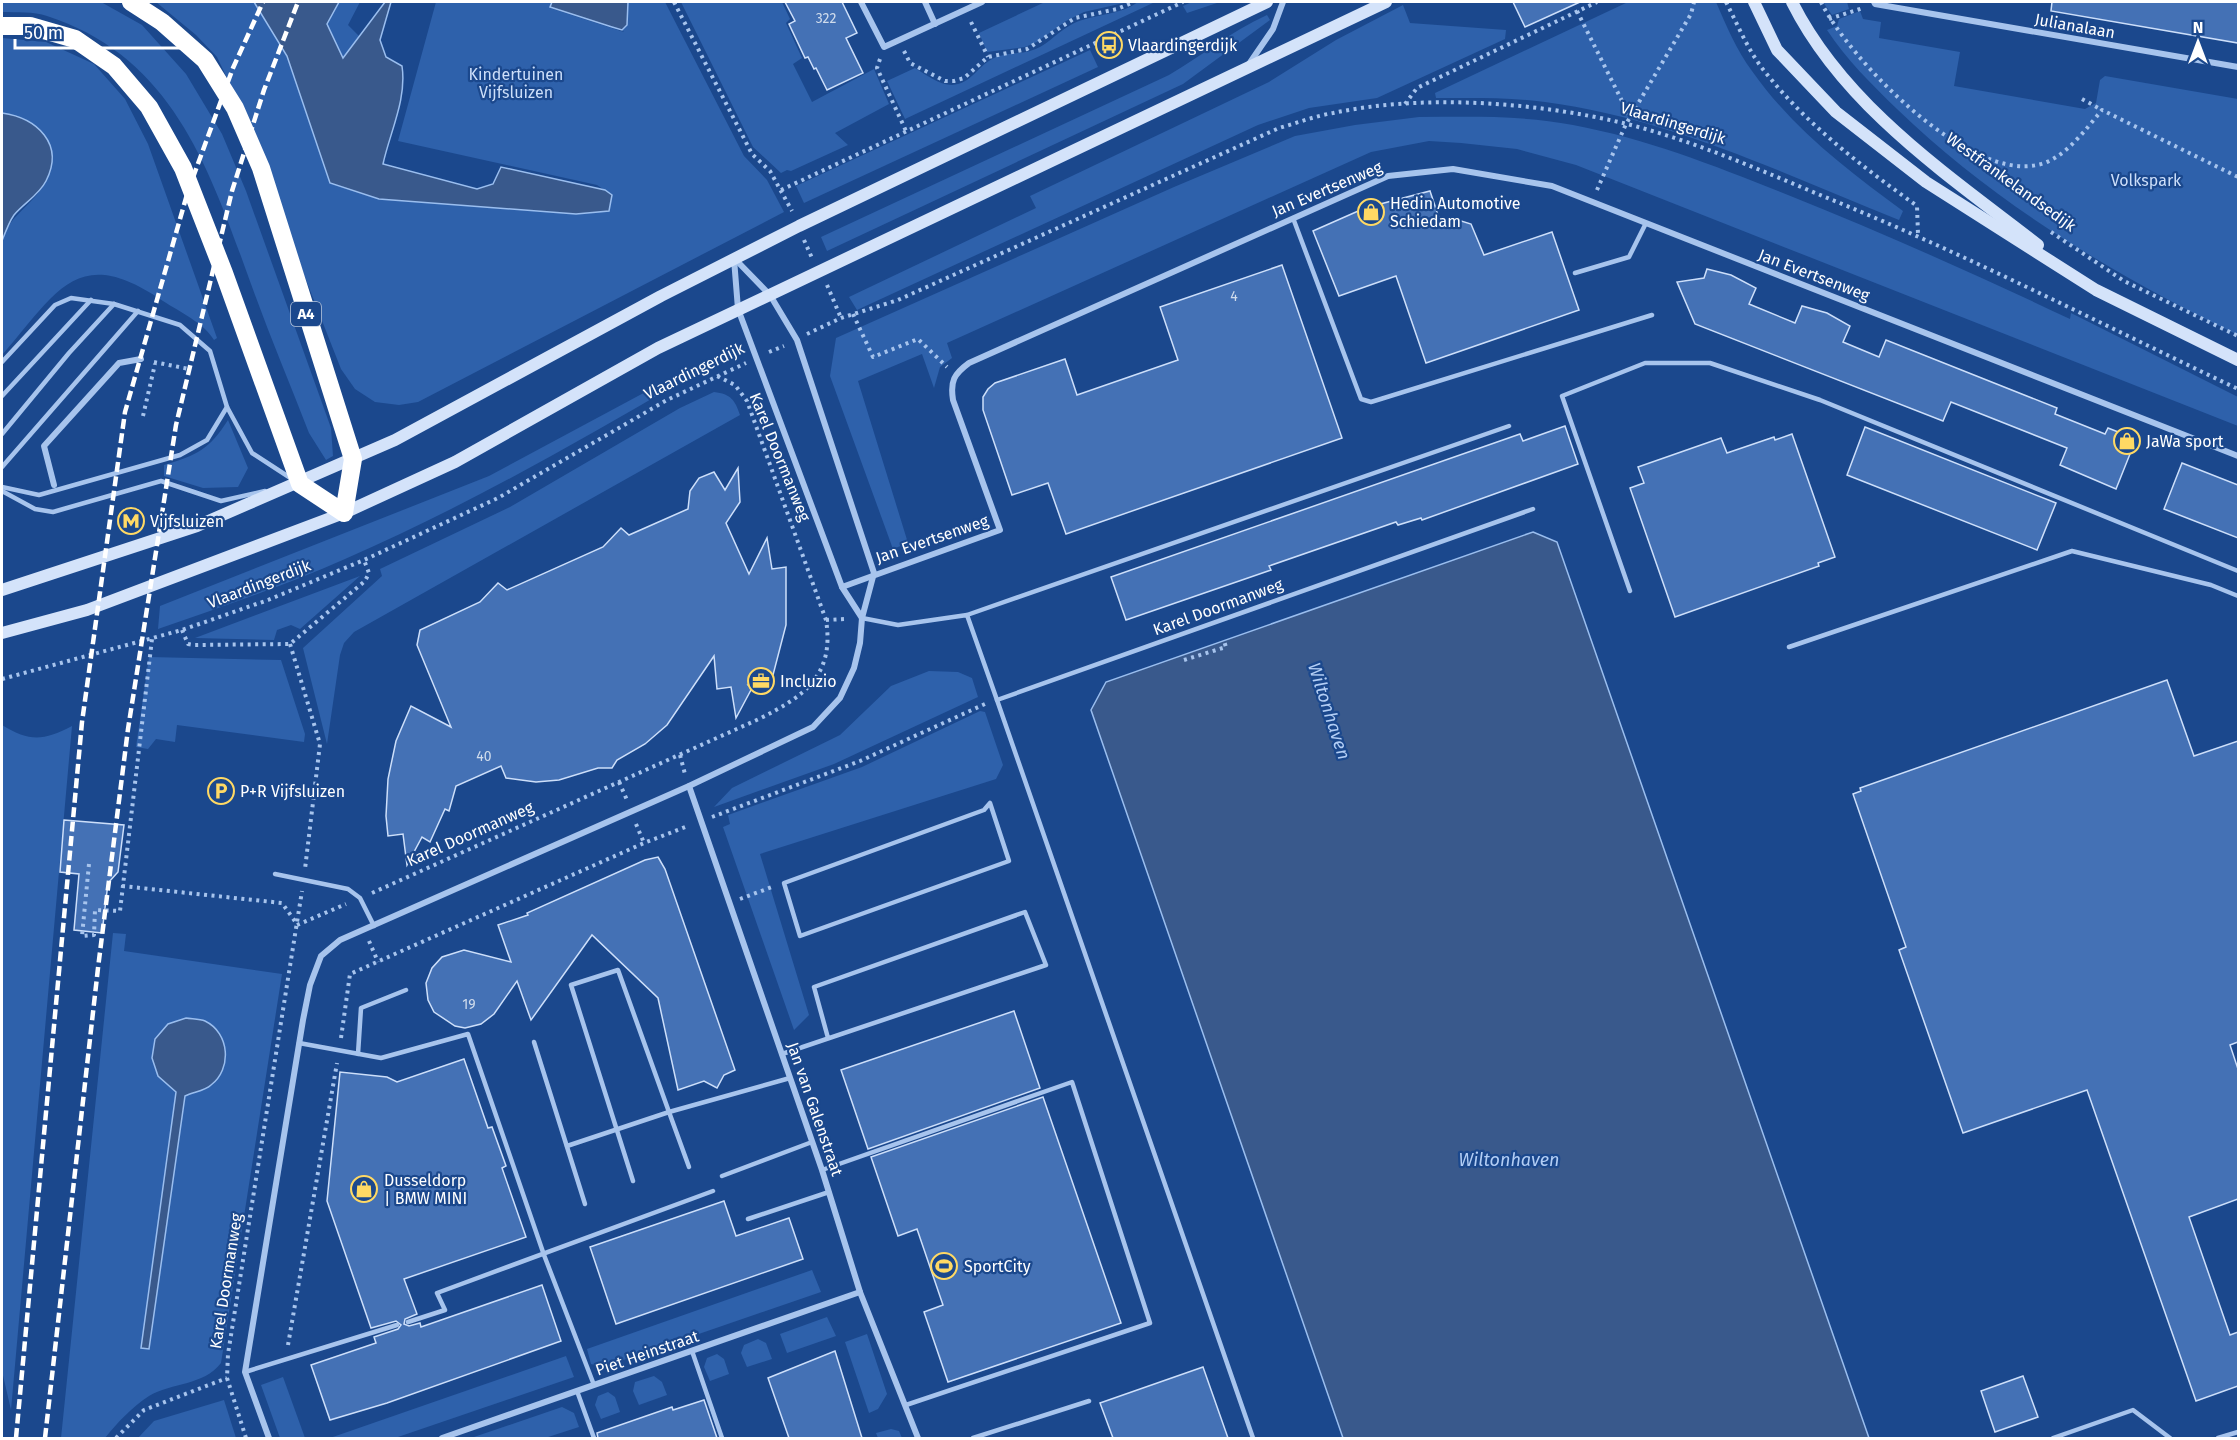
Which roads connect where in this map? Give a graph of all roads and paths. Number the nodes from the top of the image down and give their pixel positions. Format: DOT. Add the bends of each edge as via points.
graph roads {
  1 [pos="130,2"];
  2 [pos="674,2"];
  3 [pos="861,2"];
  4 [pos="925,2"];
  5 [pos="982,2"];
  6 [pos="1134,2"];
  7 [pos="1183,2"];
  8 [pos="1266,2"];
  9 [pos="1283,2"];
  10 [pos="1386,2"];
  11 [pos="1597,2"];
  12 [pos="1694,2"];
  13 [pos="1754,2"];
  14 [pos="1792,2"];
  15 [pos="1821,2"];
  16 [pos="1874,3"];
  17 [pos="966,9"];
  18 [pos="1577,11"];
  19 [pos="1829,19"];
  20 [pos="935,24"];
  21 [pos="2,26"];
  22 [pos="898,41"];
  23 [pos="884,47"];
  24 [pos="988,57"];
  25 [pos="2238,67"];
  26 [pos="1245,70"];
  27 [pos="2082,99"];
  28 [pos="1405,105"];
  29 [pos="2102,110"];
  30 [pos="1630,117"];
  31 [pos="1626,124"];
  32 [pos="906,131"];
  33 [pos="2238,171"];
  34 [pos="2237,177"];
  35 [pos="1592,201"];
  36 [pos="1293,218"];
  37 [pos="1646,223"];
  38 [pos="2048,231"];
  39 [pos="734,259"];
  40 [pos="1575,273"];
  41 [pos="2096,290"];
  42 [pos="770,295"];
  43 [pos="91,300"];
  44 [pos="114,304"];
  45 [pos="738,309"];
  46 [pos="138,310"];
  47 [pos="853,314"];
  48 [pos="1652,315"];
  49 [pos="2238,336"];
  50 [pos="797,340"];
  51 [pos="758,357"];
  52 [pos="141,359"];
  53 [pos="2238,360"];
  54 [pos="2,362"];
  55 [pos="156,362"];
  56 [pos="189,369"];
  57 [pos="954,374"];
  58 [pos="716,375"];
  59 [pos="2238,389"];
  60 [pos="2,396"];
  61 [pos="227,407"];
  62 [pos="143,416"];
  63 [pos="1509,426"];
  64 [pos="2,434"];
  65 [pos="2238,456"];
  66 [pos="353,459"];
  67 [pos="2,467"];
  68 [pos="300,484"];
  69 [pos="54,485"];
  70 [pos="2,489"];
  71 [pos="1533,509"];
  72 [pos="344,513"];
  73 [pos="364,560"];
  74 [pos="2238,571"];
  75 [pos="874,573"];
  76 [pos="842,587"];
  77 [pos="2,590"];
  78 [pos="1630,591"];
  79 [pos="2238,596"];
  80 [pos="966,615"];
  81 [pos="862,618"];
  82 [pos="182,630"];
  83 [pos="2,633"];
  84 [pos="152,639"];
  85 [pos="1224,641"];
  86 [pos="290,644"];
  87 [pos="1789,647"];
  88 [pos="1184,660"];
  89 [pos="2,679"];
  90 [pos="997,700"];
  91 [pos="689,786"];
  92 [pos="702,821"];
  93 [pos="88,864"];
  94 [pos="275,874"];
  95 [pos="304,879"];
  96 [pos="784,882"];
  97 [pos="122,885"];
  98 [pos="360,898"];
  99 [pos="730,903"];
  100 [pos="297,925"];
  101 [pos="374,926"];
  102 [pos="364,930"];
  103 [pos="378,962"];
  104 [pos="406,990"];
  105 [pos="828,1038"];
  106 [pos="534,1042"];
  107 [pos="299,1043"];
  108 [pos="339,1049"];
  109 [pos="358,1054"];
  110 [pos="782,1054"];
  111 [pos="790,1078"];
  112 [pos="669,1112"];
  113 [pos="618,1130"];
  114 [pos="813,1142"];
  115 [pos="567,1146"];
  116 [pos="689,1167"];
  117 [pos="822,1170"];
  118 [pos="722,1176"];
  119 [pos="633,1181"];
  120 [pos="713,1191"];
  121 [pos="829,1192"];
  122 [pos="585,1204"];
  123 [pos="748,1219"];
  124 [pos="544,1255"];
  125 [pos="861,1292"];
  126 [pos="408,1322"];
  127 [pos="397,1325"];
  128 [pos="692,1351"];
  129 [pos="286,1360"];
  130 [pos="245,1372"];
  131 [pos="227,1378"];
  132 [pos="594,1385"];
  133 [pos="577,1391"];
  134 [pos="1089,1401"];
  135 [pos="906,1405"];
  136 [pos="2238,1432"];
  137 [pos="116,1438"];
  138 [pos="246,1438"];
  139 [pos="269,1438"];
  140 [pos="442,1438"];
  141 [pos="594,1438"];
  142 [pos="722,1438"];
  143 [pos="918,1438"];
  144 [pos="973,1438"];
  145 [pos="1253,1438"];
  146 [pos="2053,1438"];
  147 [pos="2169,1438"];
  148 [pos="2218,1438"];
  1 -- 66 [label="highway, A4" via="162,22 205,60 235,108 261,168"];
  2 -- 32 [label="path" via="752,154 770,171 781,190"];
  3 -- 23 [label="street"];
  4 -- 20 [label="street"];
  5 -- 17 [label="street"];
  6 -- 24 [label="path" via="1075,18 1027,49"];
  7 -- 32 [label="path"];
  8 -- 39 [label="main road"];
  9 -- 26 [label="street" via="1273,29"];
  10 -- 26 [label="main road"];
  11 -- 18 [label="path"];
  12 -- 30 [label="path" via="1691,14"];
  13 -- 41 [label="main road, Westfrankelandsedijk" via="1777,50 1836,112 1926,182"];
  14 -- 41 [label="main road, Westfrankelandsedijk" via="1803,24 1854,90 1918,152"];
  15 -- 19 [label="path"];
  16 -- 19 [label="path"];
  16 -- 25 [label="street, Julianalaan"];
  17 -- 20 [label="street"];
  17 -- 24 [label="path"];
  18 -- 28 [label="path" via="1417,88"];
  18 -- 30 [label="path"];
  19 -- 29 [label="path" via="1845,42 1923,122 1979,156 2017,166 2037,165 2073,143"];
  20 -- 22 [label="street"];
  21 -- 68 [label="highway" via="30,26 75,39 114,66 149,106 183,168"];
  22 -- 23 [label="street"];
  22 -- 24 [label="path" via="910,63 945,81 964,78"];
  23 -- 32 [label="path" via="878,68"];
  26 -- 42 [label="main road"];
  27 -- 29 [label="path"];
  28 -- 31 [label="path, Vlaardingerdijk" via="1491,103 1565,111"];
  28 -- 47 [label="path, Vlaardingerdijk" via="1334,112 1279,128 898,300"];
  29 -- 34 [label="path"];
  30 -- 31 [label="path"];
  31 -- 35 [label="path"];
  31 -- 59 [label="path, Vlaardingerdijk" via="1736,160 1918,234"];
  33 -- 34 [label="path"];
  35 -- 36 [label="street, Jan Evertsenweg" via="1552,186 1501,175 1441,169 1388,176"];
  35 -- 37 [label="street, Jan Evertsenweg"];
  36 -- 48 [label="lane" via="1361,399 1371,402"];
  36 -- 57 [label="street, Jan Evertsenweg" via="969,363"];
  37 -- 40 [label="lane" via="1629,257"];
  37 -- 65 [label="street, Jan Evertsenweg"];
  38 -- 49 [label="path, Westfrankelandsedijk" via="2124,280"];
  39 -- 42 [label="street"];
  39 -- 45 [label="street, Karel Doormanweg"];
  39 -- 66 [label="main road" via="429,423"];
  41 -- 53 [label="main road, Westfrankelandsedijk"];
  42 -- 45 [label="main road"];
  42 -- 50 [label="street"];
  43 -- 44 [label="lane"];
  43 -- 54 [label="lane" via="71,298 55,305"];
  43 -- 60 [label="lane"];
  44 -- 46 [label="lane"];
  44 -- 64 [label="lane"];
  45 -- 51 [label="street, Karel Doormanweg"];
  45 -- 72 [label="main road" via="657,348 456,462"];
  46 -- 61 [label="lane" via="180,325 210,351"];
  46 -- 67 [label="lane"];
  47 -- 50 [label="path, Vlaardingerdijk"];
  47 -- 57 [label="path" via="873,357 918,339"];
  50 -- 51 [label="path, Vlaardingerdijk"];
  50 -- 75 [label="street"];
  51 -- 58 [label="path, Vlaardingerdijk"];
  51 -- 76 [label="street, Karel Doormanweg"];
  52 -- 55 [label="path"];
  52 -- 69 [label="street" via="119,363 44,446"];
  55 -- 56 [label="path"];
  55 -- 62 [label="path"];
  57 -- 75 [label="street, Jan Evertsenweg" via="953,400 1000,530"];
  58 -- 73 [label="path, Vlaardingerdijk" via="498,498"];
  58 -- 98 [label="path, Karel Doormanweg" via="735,385 747,401 826,620 827,653 814,684 791,703 759,719"];
  61 -- 68 [label="lane" via="252,453"];
  61 -- 70 [label="lane" via="207,440 180,454 39,495"];
  63 -- 80 [label="lane"];
  66 -- 68 [label="main road"];
  66 -- 72 [label="highway"];
  68 -- 70 [label="lane" via="221,501 161,481 53,512 35,509"];
  68 -- 72 [label="highway"];
  68 -- 77 [label="main road" via="132,549"];
  71 -- 90 [label="lane, Karel Doormanweg"];
  72 -- 83 [label="main road" via="87,610"];
  73 -- 82 [label="path, Vlaardingerdijk"];
  73 -- 86 [label="path" via="369,573 365,581"];
  74 -- 78 [label="lane" via="1820,400 1710,363 1645,363 1562,396"];
  75 -- 76 [label="street, Jan Evertsenweg"];
  75 -- 81 [label="street, Karel Doormanweg"];
  76 -- 81 [label="street, Karel Doormanweg"];
  79 -- 87 [label="lane" via="2211,585 2072,551"];
  80 -- 81 [label="lane" via="898,625"];
  80 -- 90 [label="lane"];
  81 -- 91 [label="street, Karel Doormanweg" via="854,668 840,698 813,727"];
  82 -- 84 [label="path, Vlaardingerdijk"];
  82 -- 86 [label="path" via="188,644 194,645"];
  84 -- 89 [label="path, Vlaardingerdijk"];
  84 -- 97 [label="path"];
  85 -- 88 [label="path" via="1226,647"];
  86 -- 95 [label="path" via="320,744"];
  90 -- 92 [label="path" via="860,761"];
  90 -- 145 [label="lane"];
  91 -- 92 [label="street, Jan van Galenstraat"];
  91 -- 101 [label="street, Karel Doormanweg"];
  92 -- 99 [label="street, Jan van Galenstraat"];
  92 -- 103 [label="path"];
  93 -- 97 [label="path" via="82,936 94,935 95,909 120,911"];
  94 -- 95 [label="lane"];
  95 -- 98 [label="lane" via="348,889"];
  95 -- 100 [label="path"];
  96 -- 96 [label="lane" via="800,936 1009,861 990,803 984,810"];
  96 -- 99 [label="path"];
  97 -- 100 [label="path" via="282,903"];
  98 -- 100 [label="path, Karel Doormanweg"];
  98 -- 101 [label="lane"];
  99 -- 110 [label="street, Jan van Galenstraat"];
  100 -- 131 [label="path, Karel Doormanweg"];
  101 -- 102 [label="street, Karel Doormanweg"];
  102 -- 103 [label="path"];
  102 -- 107 [label="street, Karel Doormanweg" via="340,940 321,956 310,984"];
  103 -- 108 [label="path" via="350,974"];
  104 -- 109 [label="lane" via="361,1008"];
  105 -- 105 [label="lane" via="1046,965 1025,912 814,987"];
  105 -- 110 [label="lane"];
  106 -- 115 [label="lane"];
  107 -- 108 [label="lane"];
  107 -- 130 [label="street, Karel Doormanweg"];
  108 -- 109 [label="lane"];
  108 -- 129 [label="path"];
  109 -- 124 [label="lane" via="381,1058 468,1034"];
  110 -- 111 [label="street, Jan van Galenstraat"];
  111 -- 112 [label="lane"];
  111 -- 114 [label="street, Jan van Galenstraat"];
  112 -- 113 [label="lane"];
  112 -- 113 [label="lane" via="618,970 571,985"];
  112 -- 116 [label="lane"];
  113 -- 115 [label="lane"];
  113 -- 119 [label="lane"];
  114 -- 117 [label="street, Jan van Galenstraat"];
  114 -- 118 [label="lane"];
  115 -- 122 [label="lane"];
  117 -- 121 [label="street, Jan van Galenstraat"];
  117 -- 135 [label="lane" via="1072,1082 1150,1323"];
  120 -- 124 [label="lane"];
  121 -- 123 [label="lane"];
  121 -- 125 [label="street, Jan van Galenstraat"];
  124 -- 126 [label="lane" via="437,1293 445,1310"];
  124 -- 132 [label="lane"];
  125 -- 128 [label="street, Piet Heinstraat"];
  125 -- 135 [label="street, Jan van Galenstraat"];
  127 -- 129 [label="lane"];
  128 -- 132 [label="street, Piet Heinstraat"];
  128 -- 142 [label="lane"];
  129 -- 130 [label="lane"];
  130 -- 139 [label="street, Karel Doormanweg"];
  131 -- 137 [label="path" via="144,1410"];
  131 -- 138 [label="path, Karel Doormanweg"];
  132 -- 133 [label="street, Piet Heinstraat"];
  133 -- 140 [label="street, Piet Heinstraat"];
  133 -- 141 [label="lane"];
  134 -- 144 [label="lane"];
  135 -- 143 [label="street, Jan van Galenstraat"];
  136 -- 148 [label="lane"];
  146 -- 147 [label="lane" via="2133,1410"];
}
